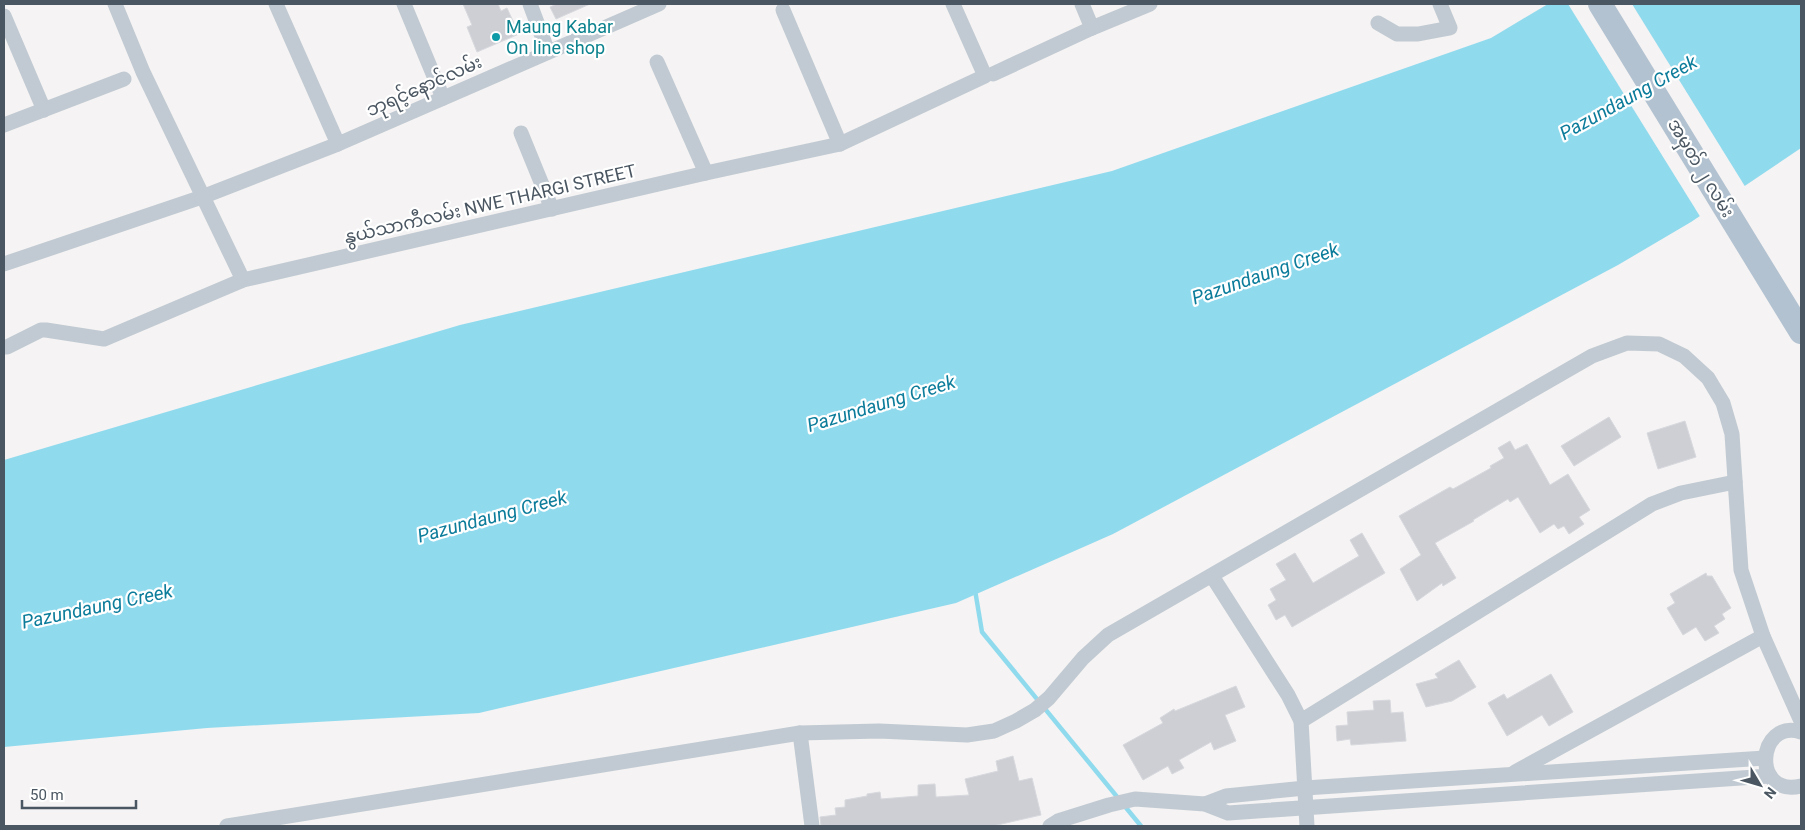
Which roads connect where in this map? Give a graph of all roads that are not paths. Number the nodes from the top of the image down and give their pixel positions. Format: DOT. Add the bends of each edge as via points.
graph roads {
  1 [pos="115,4"];
  2 [pos="276,4"];
  3 [pos="404,4"];
  4 [pos="530,4"];
  5 [pos="659,4"];
  6 [pos="953,4"];
  7 [pos="1082,4"];
  8 [pos="1150,4"];
  9 [pos="1440,4"];
  10 [pos="1600,4"];
  11 [pos="783,10"];
  12 [pos="4,16"];
  13 [pos="1378,23"];
  14 [pos="1092,28"];
  15 [pos="548,52"];
  16 [pos="657,62"];
  17 [pos="989,75"];
  18 [pos="124,79"];
  19 [pos="443,98"];
  20 [pos="44,110"];
  21 [pos="4,126"];
  22 [pos="521,132"];
  23 [pos="338,144"];
  24 [pos="840,144"];
  25 [pos="706,173"];
  26 [pos="202,197"];
  27 [pos="552,209"];
  28 [pos="4,264"];
  29 [pos="243,280"];
  30 [pos="1801,332"];
  31 [pos="4,347"];
  32 [pos="1734,482"];
  33 [pos="1212,576"];
  34 [pos="1763,636"];
  35 [pos="1301,721"];
  36 [pos="1801,721"];
  37 [pos="1801,732"];
  38 [pos="800,733"];
  39 [pos="1765,758"];
  40 [pos="1510,775"];
  41 [pos="1770,776"];
  42 [pos="1801,786"];
  43 [pos="1305,788"];
  44 [pos="1206,804"];
  45 [pos="1306,807"];
  46 [pos="227,826"];
  47 [pos="812,826"];
  48 [pos="1050,826"];
  49 [pos="1307,826"];
  1 -- 26 [label="street"];
  2 -- 23 [label="street"];
  3 -- 19 [label="street"];
  4 -- 15 [label="street"];
  5 -- 15 [label="street, ဘုရင့်နောင်လမ်း"];
  6 -- 17 [label="street"];
  7 -- 14 [label="street"];
  8 -- 14 [label="street, နွယ်သာကီလမ်း NWE THARGI STREET"];
  9 -- 13 [label="street" via="1450,28 1397,34"];
  10 -- 30 [label="main road, အမှတ် ၂ လမ်း"];
  11 -- 24 [label="street"];
  12 -- 20 [label="street"];
  14 -- 17 [label="street, နွယ်သာကီလမ်း NWE THARGI STREET"];
  15 -- 19 [label="street, ဘုရင့်နောင်လမ်း"];
  16 -- 25 [label="street"];
  17 -- 24 [label="street, နွယ်သာကီလမ်း NWE THARGI STREET"];
  18 -- 20 [label="street"];
  19 -- 23 [label="street, ဘုရင့်နောင်လမ်း"];
  20 -- 21 [label="street"];
  22 -- 27 [label="street"];
  23 -- 26 [label="street, ဘုရင့်နောင်လမ်း"];
  24 -- 25 [label="street, နွယ်သာကီလမ်း NWE THARGI STREET"];
  25 -- 27 [label="street, နွယ်သာကီလမ်း NWE THARGI STREET"];
  26 -- 28 [label="street, ဘုရင့်နောင်လမ်း"];
  26 -- 29 [label="street"];
  27 -- 29 [label="street, နွယ်သာကီလမ်း NWE THARGI STREET"];
  29 -- 31 [label="street, နွယ်သာကီလမ်း NWE THARGI STREET" via="104,339 41,330"];
  32 -- 33 [label="street" via="1732,434 1723,403 1708,378 1684,356 1660,344 1627,343 1592,356"];
  32 -- 34 [label="street" via="1741,570"];
  32 -- 35 [label="street" via="1682,493 1652,504"];
  33 -- 35 [label="street" via="1288,695"];
  33 -- 38 [label="street" via="1108,635 1035,710 994,731 967,735 879,731"];
  34 -- 36 [label="street"];
  34 -- 40 [label="street"];
  35 -- 43 [label="street"];
  37 -- 39 [label="street" via="1779,734 1772,740"];
  38 -- 46 [label="street"];
  38 -- 47 [label="street"];
  39 -- 40 [label="street"];
  39 -- 41 [label="street"];
  40 -- 43 [label="street"];
  41 -- 42 [label="street" via="1786,787"];
  41 -- 45 [label="street"];
  43 -- 44 [label="street" via="1226,796"];
  43 -- 45 [label="street"];
  44 -- 45 [label="street" via="1228,813"];
  44 -- 48 [label="street" via="1135,799"];
  45 -- 49 [label="street"];
}
